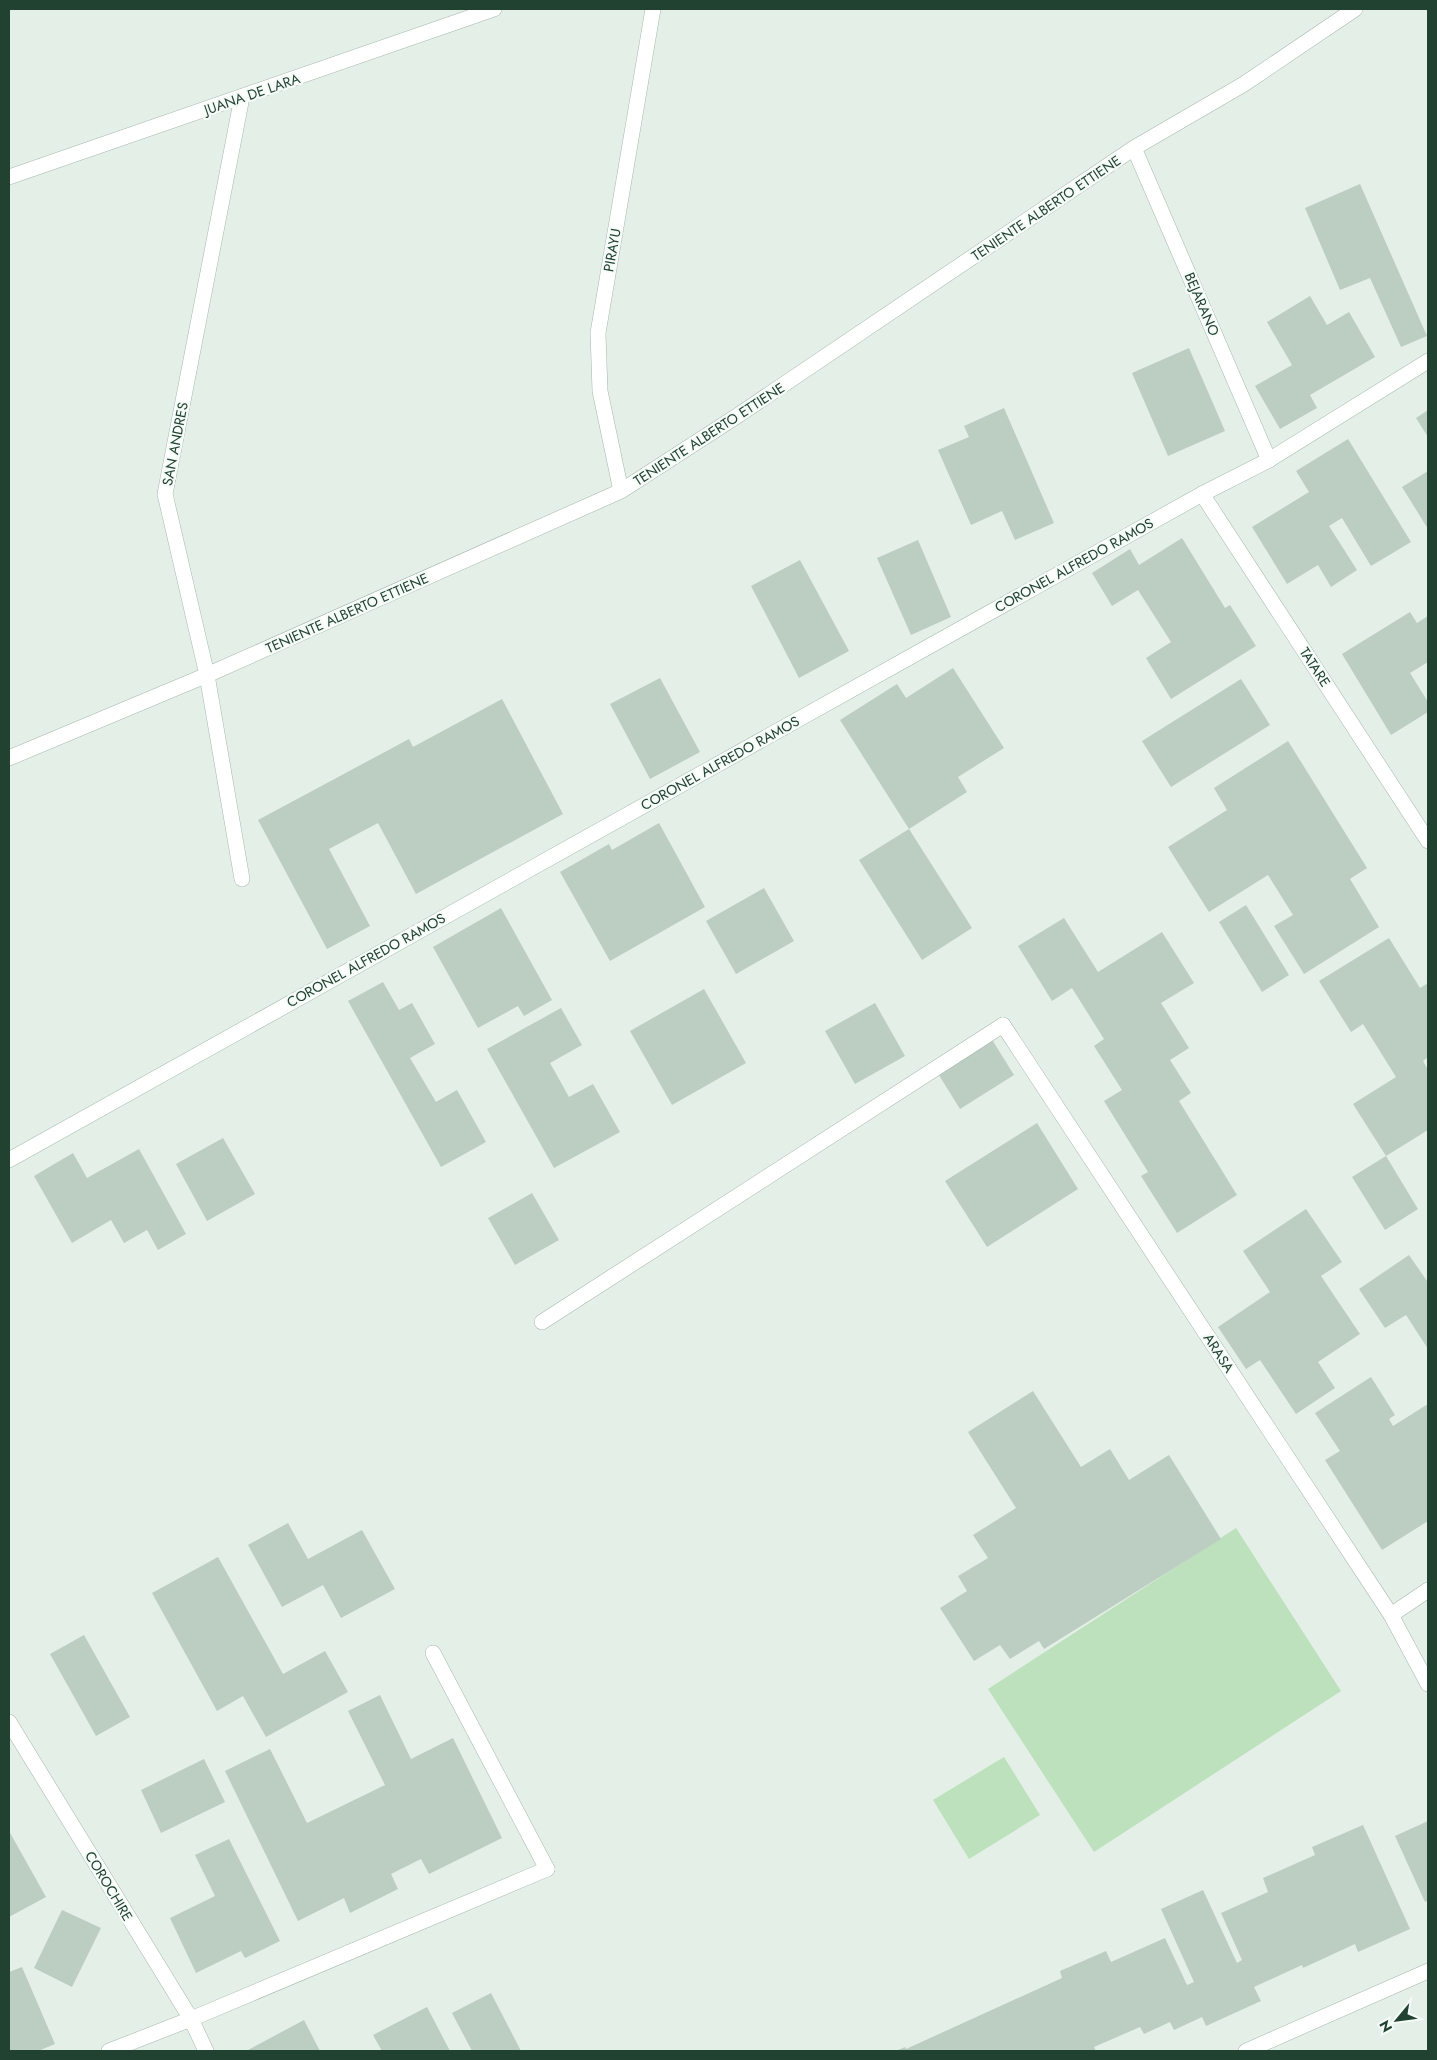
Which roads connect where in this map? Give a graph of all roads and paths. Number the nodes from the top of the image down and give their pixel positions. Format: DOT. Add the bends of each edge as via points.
graph roads {
  1 [pos="494,9"];
  2 [pos="653,9"];
  3 [pos="1356,9"];
  4 [pos="242,97"];
  5 [pos="1134,148"];
  6 [pos="9,177"];
  7 [pos="1428,361"];
  8 [pos="1269,460"];
  9 [pos="621,491"];
  10 [pos="1202,494"];
  11 [pos="207,676"];
  12 [pos="9,758"];
  13 [pos="1428,841"];
  14 [pos="242,879"];
  15 [pos="9,1160"];
  16 [pos="542,1322"];
  17 [pos="1428,1590"];
  18 [pos="1392,1615"];
  19 [pos="433,1654"];
  20 [pos="1428,1684"];
  21 [pos="9,1722"];
  22 [pos="1428,1970"];
  23 [pos="191,2019"];
  24 [pos="110,2051"];
  25 [pos="206,2051"];
  26 [pos="1246,2051"];
  1 -- 4 [label="street, JUANA DE LARA"];
  2 -- 9 [label="street, PIRAYU" via="598,333 600,392"];
  3 -- 5 [label="street, TENIENTE ALBERTO ETTIENE" via="1244,84"];
  4 -- 6 [label="street, JUANA DE LARA"];
  4 -- 11 [label="street, SAN ANDRES" via="165,494"];
  5 -- 8 [label="street, BEJARANO"];
  5 -- 9 [label="street, TENIENTE ALBERTO ETTIENE"];
  7 -- 8 [label="street, CORONEL ALFREDO RAMOS"];
  8 -- 10 [label="street, CORONEL ALFREDO RAMOS"];
  9 -- 11 [label="street, TENIENTE ALBERTO ETTIENE"];
  10 -- 13 [label="street, TATARE"];
  10 -- 15 [label="street, CORONEL ALFREDO RAMOS"];
  11 -- 12 [label="street, TENIENTE ALBERTO ETTIENE"];
  11 -- 14 [label="street, SAN ANDRES"];
  16 -- 18 [label="street, ARASA" via="1003,1025"];
  17 -- 18 [label="street"];
  18 -- 20 [label="street, ARASA"];
  19 -- 23 [label="street" via="547,1869"];
  21 -- 23 [label="street, COROCHIRE"];
  22 -- 26 [label="street"];
  23 -- 24 [label="street"];
  23 -- 25 [label="street, COROCHIRE"];
}
